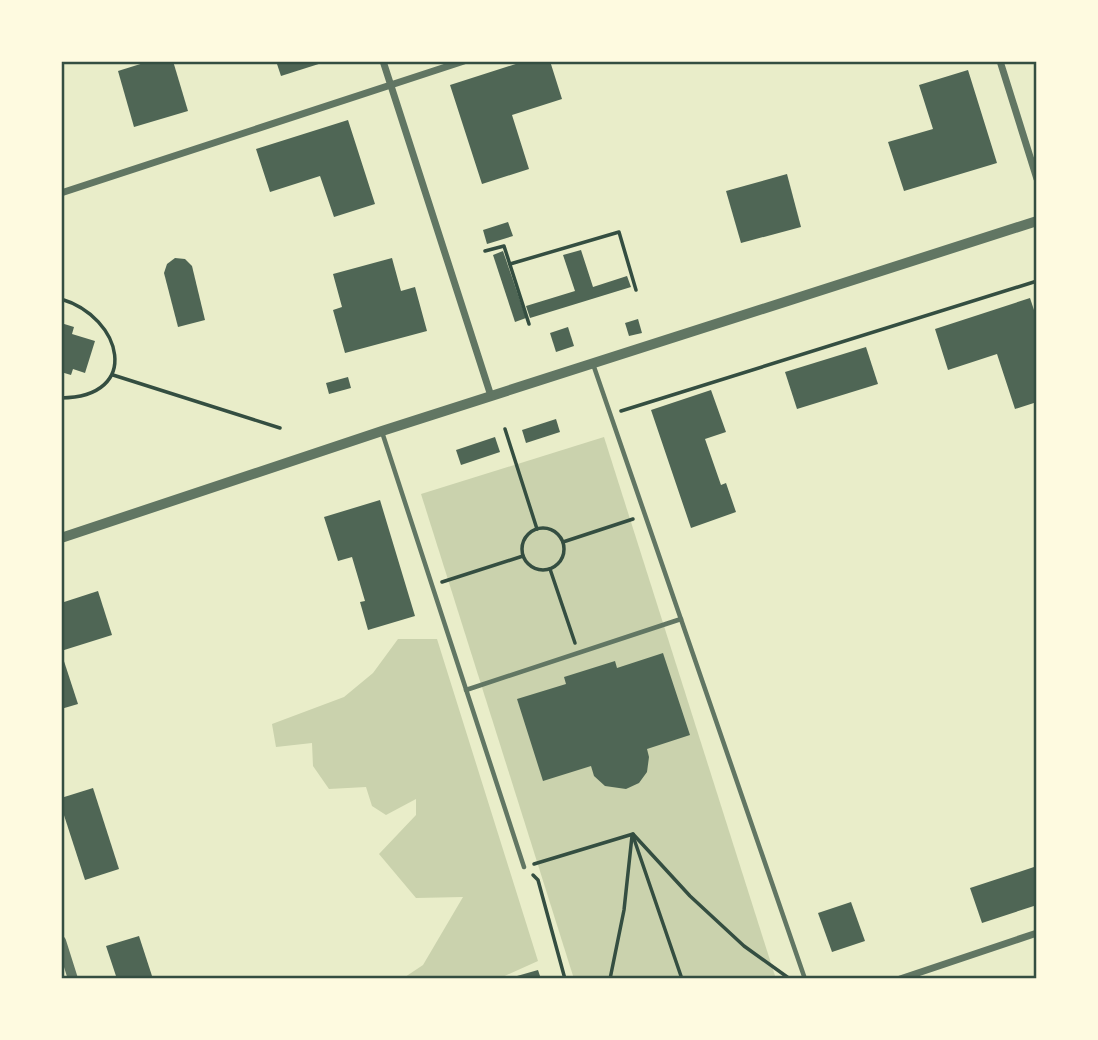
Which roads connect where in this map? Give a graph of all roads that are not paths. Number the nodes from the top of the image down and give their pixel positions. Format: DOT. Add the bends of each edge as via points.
graph roads {
  1 [pos="383,61"];
  2 [pos="464,61"];
  3 [pos="1000,61"];
  4 [pos="391,85"];
  5 [pos="1037,179"];
  6 [pos="61,192"];
  7 [pos="1037,220"];
  8 [pos="593,363"];
  9 [pos="491,396"];
  10 [pos="382,431"];
  11 [pos="61,538"];
  12 [pos="681,620"];
  13 [pos="466,690"];
  14 [pos="524,867"];
  15 [pos="1037,933"];
  16 [pos="61,942"];
  17 [pos="73,979"];
  18 [pos="805,979"];
  19 [pos="900,979"];
  1 -- 4 [label="street"];
  2 -- 4 [label="street"];
  3 -- 5 [label="street"];
  4 -- 6 [label="street"];
  4 -- 9 [label="street"];
  7 -- 8 [label="street"];
  8 -- 9 [label="street"];
  8 -- 12 [label="lane"];
  9 -- 10 [label="street"];
  10 -- 11 [label="street"];
  10 -- 13 [label="lane"];
  12 -- 13 [label="lane"];
  12 -- 18 [label="lane"];
  13 -- 14 [label="lane"];
  15 -- 19 [label="street"];
  16 -- 17 [label="street"];
}
